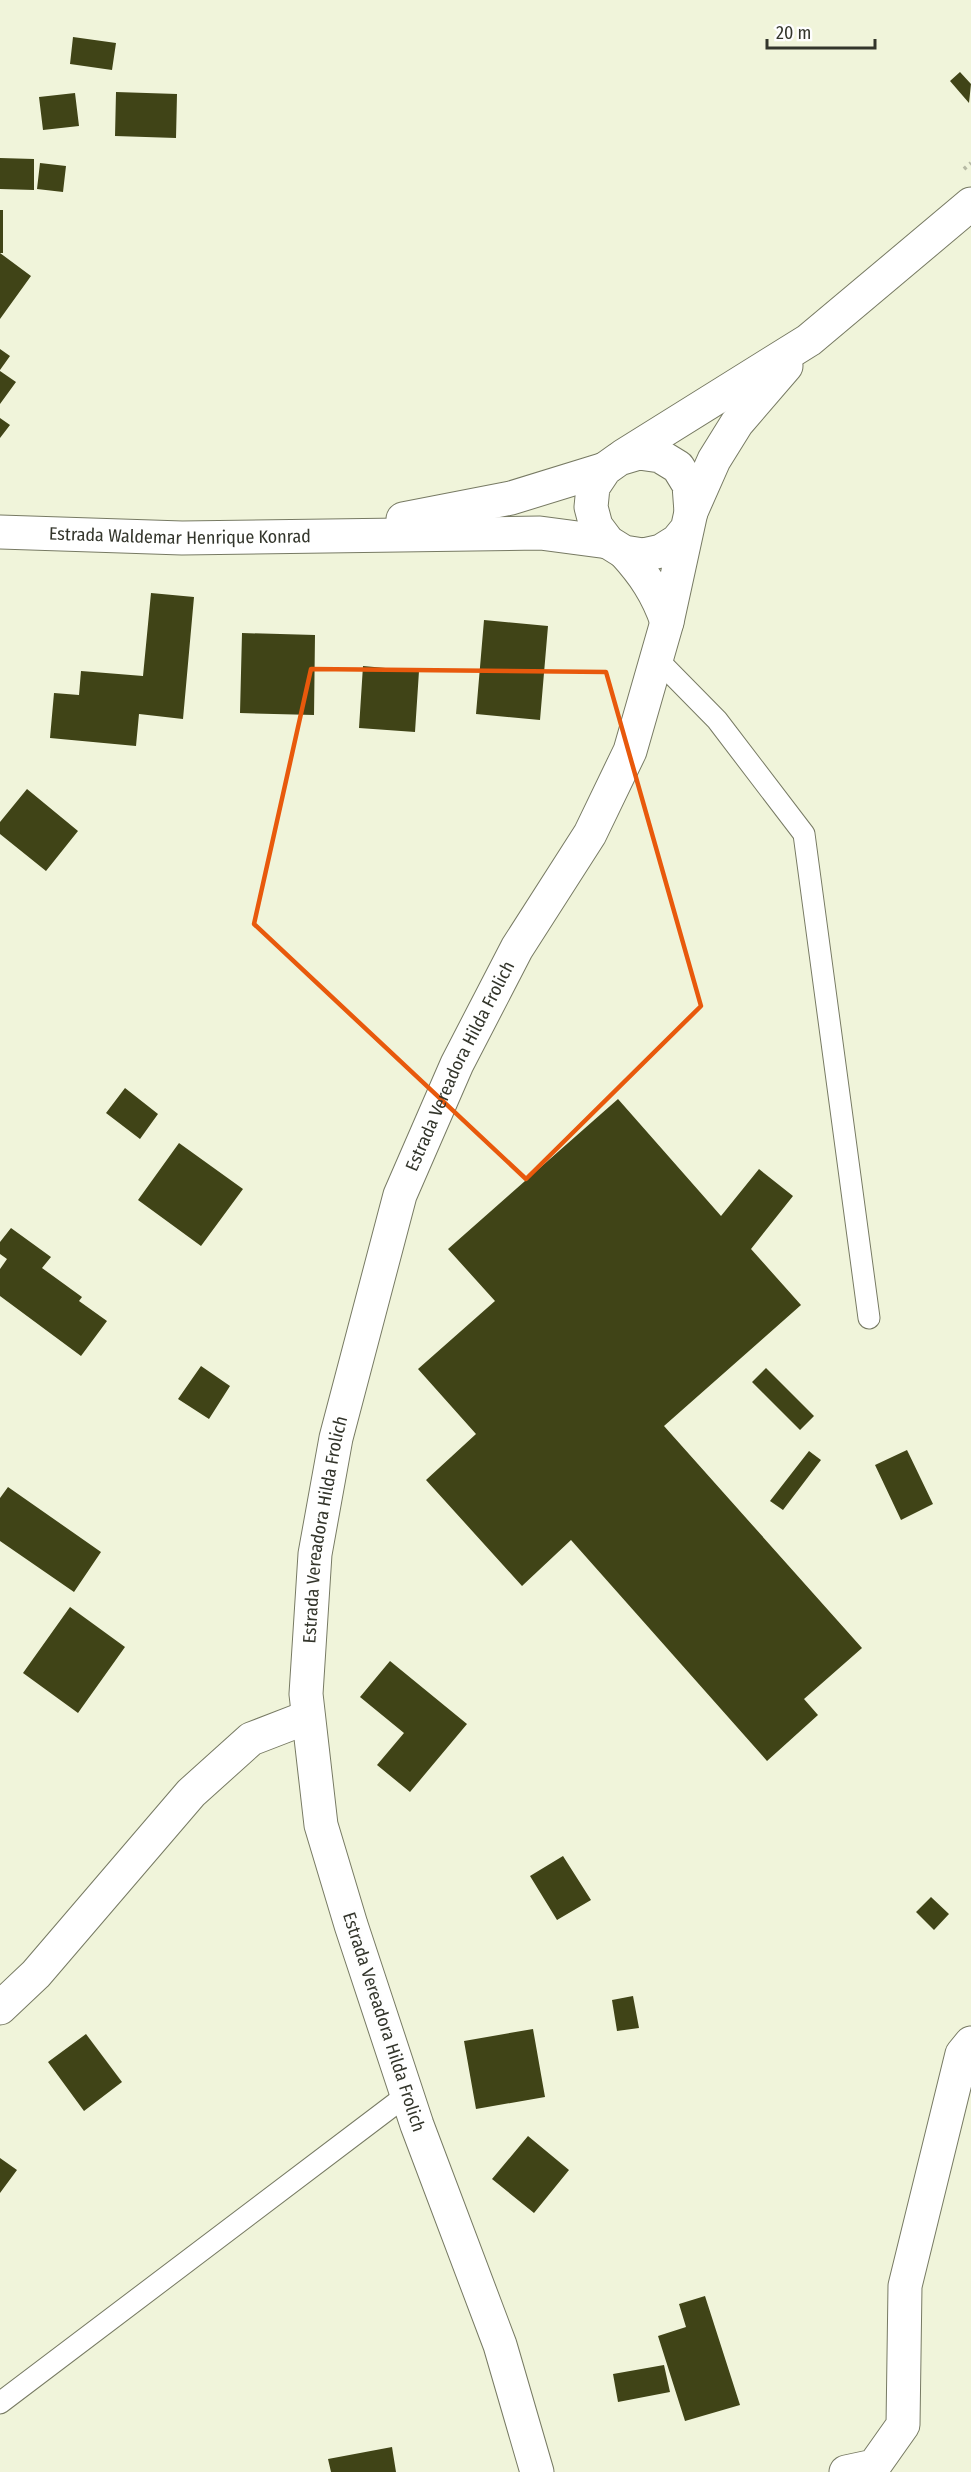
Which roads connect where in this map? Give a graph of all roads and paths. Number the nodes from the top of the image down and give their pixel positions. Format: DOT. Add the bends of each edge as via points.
graph roads {
  1 [pos="971,163"];
  2 [pos="962,171"];
  3 [pos="971,204"];
  4 [pos="809,340"];
  5 [pos="612,464"];
  6 [pos="689,521"];
  7 [pos="0,532"];
  8 [pos="359,536"];
  9 [pos="616,547"];
  10 [pos="667,622"];
  11 [pos="657,659"];
  12 [pos="869,1318"];
  13 [pos="308,1717"];
  14 [pos="0,2008"];
  15 [pos="971,2043"];
  16 [pos="408,2094"];
  17 [pos="0,2403"];
  18 [pos="537,2472"];
  19 [pos="846,2472"];
  1 -- 2 [label="path"];
  3 -- 4 [label="street"];
  4 -- 5 [label="street"];
  4 -- 6 [label="street" via="737,423 714,460"];
  5 -- 6 [label="street" via="639,453 660,456 678,467 689,485"];
  5 -- 8 [label="street, Estrada Waldemar Henrique Konrad" via="511,498 391,522"];
  5 -- 9 [label="street" via="593,487 591,507 596,525"];
  6 -- 9 [label="street" via="677,541 661,551 643,555"];
  6 -- 10 [label="street, Estrada Vereadora Hilda Frolich"];
  7 -- 8 [label="street, Estrada Waldemar Henrique Konrad" via="182,538"];
  8 -- 9 [label="street, Estrada Waldemar Henrique Konrad" via="540,533"];
  9 -- 10 [label="street" via="644,574"];
  10 -- 11 [label="street, Estrada Vereadora Hilda Frolich"];
  11 -- 12 [label="lane" via="717,720 804,834"];
  11 -- 13 [label="street, Estrada Vereadora Hilda Frolich" via="630,751 590,834 517,948 457,1064 400,1195 336,1438 315,1554"];
  13 -- 14 [label="street" via="251,1740 191,1793 36,1974"];
  13 -- 16 [label="street, Estrada Vereadora Hilda Frolich" via="321,1825"];
  15 -- 19 [label="street" via="962,2054 905,2286 903,2425 874,2466"];
  16 -- 17 [label="lane"];
  16 -- 18 [label="street, Estrada Vereadora Hilda Frolich" via="500,2345"];
}
